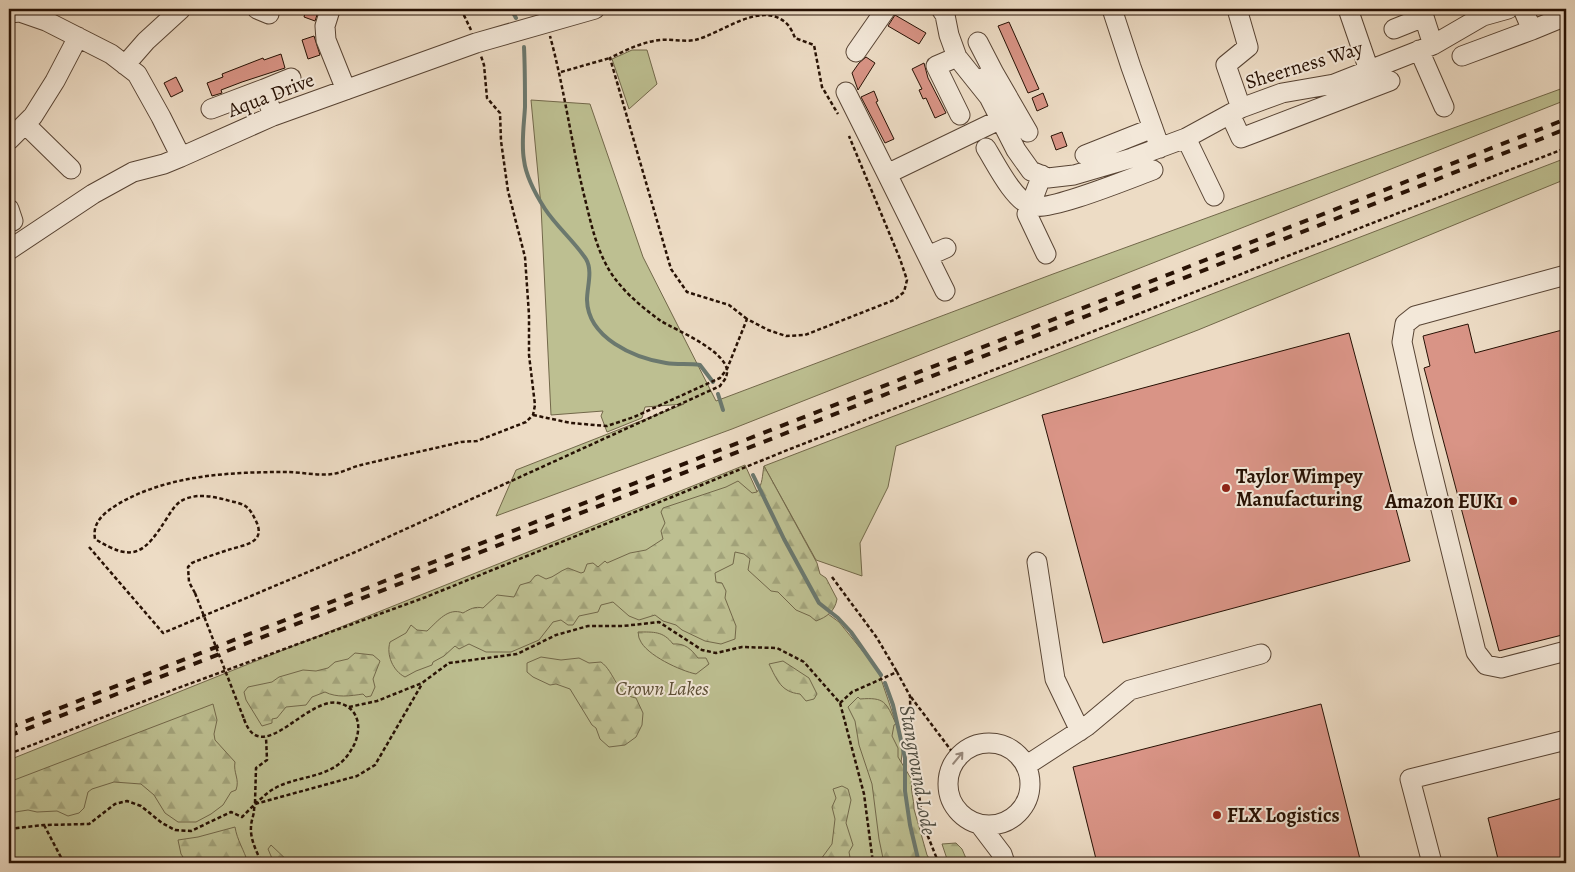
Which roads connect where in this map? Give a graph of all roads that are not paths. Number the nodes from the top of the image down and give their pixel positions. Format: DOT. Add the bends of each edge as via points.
graph roads {
  1 [pos="181,9"];
  2 [pos="595,9"];
  3 [pos="886,9"];
  4 [pos="1112,9"];
  5 [pos="1237,9"];
  6 [pos="1348,9"];
  7 [pos="1508,9"];
  8 [pos="1523,9"];
  9 [pos="330,10"];
  10 [pos="944,11"];
  11 [pos="15,12"];
  12 [pos="1482,13"];
  13 [pos="1566,16"];
  14 [pos="1394,29"];
  15 [pos="1532,30"];
  16 [pos="78,37"];
  17 [pos="978,42"];
  18 [pos="1426,47"];
  19 [pos="856,52"];
  20 [pos="1462,56"];
  21 [pos="957,57"];
  22 [pos="125,65"];
  23 [pos="1369,70"];
  24 [pos="986,77"];
  25 [pos="291,78"];
  26 [pos="1390,81"];
  27 [pos="264,89"];
  28 [pos="346,90"];
  29 [pos="1301,90"];
  30 [pos="846,92"];
  31 [pos="1444,107"];
  32 [pos="212,109"];
  33 [pos="1235,111"];
  34 [pos="1307,114"];
  35 [pos="960,115"];
  36 [pos="273,116"];
  37 [pos="1001,119"];
  38 [pos="25,124"];
  39 [pos="1153,128"];
  40 [pos="1028,132"];
  41 [pos="1186,138"];
  42 [pos="9,140"];
  43 [pos="986,148"];
  44 [pos="1160,148"];
  45 [pos="1085,155"];
  46 [pos="181,157"];
  47 [pos="71,168"];
  48 [pos="1153,170"];
  49 [pos="887,174"];
  50 [pos="1042,175"];
  51 [pos="1214,196"];
  52 [pos="1031,206"];
  53 [pos="946,248"];
  54 [pos="9,250"];
  55 [pos="1046,254"];
  56 [pos="928,256"];
  57 [pos="1566,275"];
  58 [pos="945,291"];
  59 [pos="1037,562"];
  60 [pos="1566,651"];
  61 [pos="1261,654"];
  62 [pos="1080,731"];
  63 [pos="1566,740"];
  64 [pos="1027,765"];
  65 [pos="1010,820"];
  66 [pos="980,825"];
  67 [pos="1003,859"];
  68 [pos="1432,863"];
  1 -- 22 [label="street"];
  2 -- 28 [label="street, Aqua Drive" via="476,43"];
  3 -- 19 [label="street"];
  4 -- 39 [label="street"];
  5 -- 33 [label="street" via="1248,47 1226,65"];
  6 -- 23 [label="street"];
  7 -- 12 [label="street, Sheerness Way"];
  8 -- 15 [label="street"];
  9 -- 28 [label="street" via="325,26 326,40"];
  10 -- 21 [label="street"];
  11 -- 16 [label="street" via="46,21"];
  12 -- 18 [label="street, Sheerness Way"];
  13 -- 15 [label="street"];
  14 -- 18 [label="street" via="1424,17"];
  15 -- 20 [label="street"];
  16 -- 22 [label="street"];
  16 -- 38 [label="street" via="55,82"];
  17 -- 24 [label="street"];
  18 -- 23 [label="street, Sheerness Way"];
  18 -- 31 [label="street"];
  21 -- 24 [label="street"];
  21 -- 35 [label="street" via="933,59"];
  22 -- 46 [label="street" via="137,74"];
  23 -- 29 [label="street, Sheerness Way" via="1334,84"];
  24 -- 37 [label="street" via="989,97"];
  24 -- 40 [label="street"];
  25 -- 27 [label="street"];
  26 -- 34 [label="street, Sheerness Way"];
  27 -- 32 [label="street"];
  27 -- 36 [label="street"];
  28 -- 36 [label="street, Aqua Drive"];
  29 -- 33 [label="street, Sheerness Way" via="1282,93"];
  29 -- 34 [label="street"];
  30 -- 49 [label="street"];
  33 -- 34 [label="street, Sheerness Way" via="1241,138"];
  33 -- 41 [label="street, Sheerness Way"];
  36 -- 46 [label="street, Aqua Drive"];
  37 -- 49 [label="street"];
  37 -- 50 [label="street" via="1016,150 1031,170"];
  38 -- 42 [label="street"];
  38 -- 47 [label="street"];
  39 -- 44 [label="street"];
  39 -- 45 [label="street"];
  41 -- 44 [label="street, Sheerness Way"];
  41 -- 51 [label="street"];
  43 -- 52 [label="street" via="1012,191"];
  44 -- 50 [label="street, Sheerness Way" via="1074,175 1048,178"];
  46 -- 54 [label="street, Aqua Drive" via="133,172 93,194"];
  48 -- 52 [label="street" via="1052,206"];
  49 -- 56 [label="street"];
  50 -- 52 [label="street"];
  52 -- 55 [label="street" via="1027,214"];
  53 -- 56 [label="street"];
  56 -- 58 [label="street"];
  57 -- 60 [label="street" via="1415,316 1405,324 1402,342 1476,652 1486,665 1501,668"];
  59 -- 62 [label="street" via="1054,679"];
  61 -- 62 [label="street" via="1130,690"];
  62 -- 64 [label="street"];
  63 -- 68 [label="street" via="1410,779"];
  64 -- 65 [label="street" via="1031,785 1025,805"];
  66 -- 64 [label="street, one-way" via="961,815 949,798 947,777 956,758 972,745 993,742 1013,749"];
  65 -- 66 [label="street" via="995,826"];
  65 -- 67 [label="street"];
  66 -- 67 [label="street"];
}
